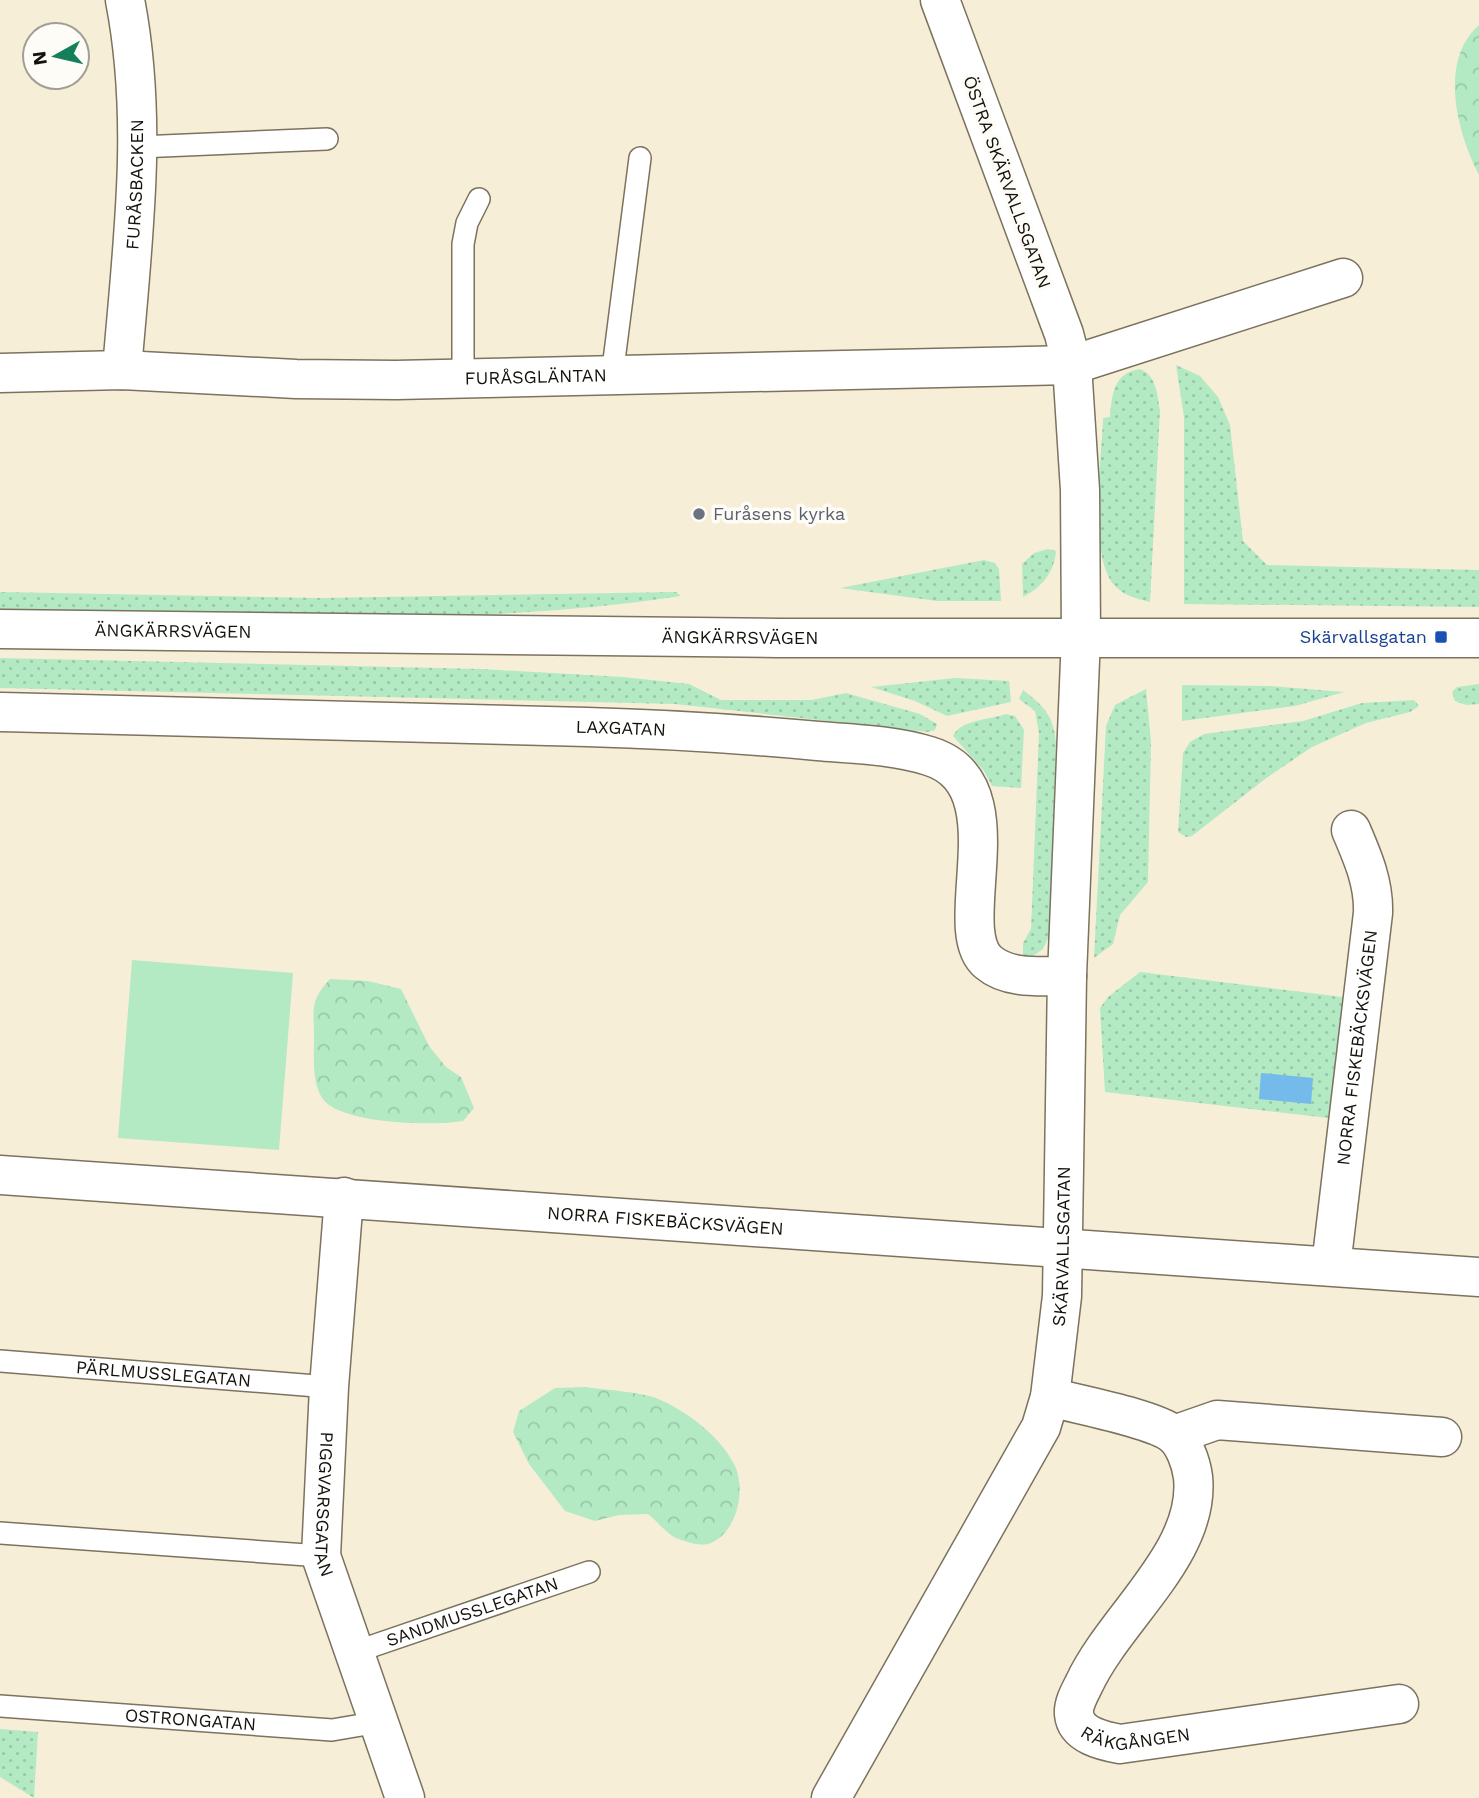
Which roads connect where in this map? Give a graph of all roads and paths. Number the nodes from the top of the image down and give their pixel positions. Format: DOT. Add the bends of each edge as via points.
graph roads {
  1 [pos="125,0"];
  2 [pos="940,0"];
  3 [pos="327,139"];
  4 [pos="139,147"];
  5 [pos="640,158"];
  6 [pos="479,199"];
  7 [pos="1342,278"];
  8 [pos="1072,365"];
  9 [pos="122,370"];
  10 [pos="0,373"];
  11 [pos="612,376"];
  12 [pos="463,380"];
  13 [pos="0,629"];
  14 [pos="1081,636"];
  15 [pos="1479,638"];
  16 [pos="0,712"];
  17 [pos="1351,830"];
  18 [pos="1067,976"];
  19 [pos="0,1175"];
  20 [pos="344,1197"];
  21 [pos="1063,1250"];
  22 [pos="1331,1266"];
  23 [pos="1479,1277"];
  24 [pos="0,1361"];
  25 [pos="329,1387"];
  26 [pos="1050,1398"];
  27 [pos="1174,1435"];
  28 [pos="1442,1437"];
  29 [pos="0,1533"];
  30 [pos="321,1556"];
  31 [pos="589,1572"];
  32 [pos="355,1652"];
  33 [pos="1399,1704"];
  34 [pos="0,1706"];
  35 [pos="379,1722"];
  36 [pos="405,1798"];
  37 [pos="831,1798"];
  1 -- 4 [label="street, FURÅSBACKEN" via="134,43"];
  2 -- 8 [label="street, ÖSTRA SKÄRVALLSGATAN"];
  3 -- 4 [label="lane"];
  4 -- 9 [label="street, FURÅSBACKEN"];
  5 -- 11 [label="lane"];
  6 -- 12 [label="lane" via="463,244"];
  7 -- 8 [label="street"];
  8 -- 11 [label="street, FURÅSGLÄNTAN"];
  8 -- 14 [label="street, ÖSTRA SKÄRVALLSGATAN" via="1080,490"];
  9 -- 10 [label="street, FURÅSGLÄNTAN"];
  9 -- 12 [label="street, FURÅSGLÄNTAN" via="296,379"];
  11 -- 12 [label="street, FURÅSGLÄNTAN"];
  13 -- 14 [label="street, ÄNGKÄRRSVÄGEN" via="778,638"];
  14 -- 15 [label="street, ÄNGKÄRRSVÄGEN"];
  14 -- 18 [label="street, SKÄRVALLSGATAN"];
  16 -- 18 [label="street, LAXGATAN" via="706,730 911,751 950,766 971,796 978,841 976,933 982,956 991,965 1019,975"];
  17 -- 22 [label="street, NORRA FISKEBÄCKSVÄGEN" via="1374,892"];
  18 -- 21 [label="street, SKÄRVALLSGATAN"];
  19 -- 20 [label="street, NORRA FISKEBÄCKSVÄGEN"];
  20 -- 21 [label="street, NORRA FISKEBÄCKSVÄGEN"];
  20 -- 25 [label="street, PIGGVARSGATAN"];
  21 -- 22 [label="street, NORRA FISKEBÄCKSVÄGEN"];
  21 -- 26 [label="street, SKÄRVALLSGATAN"];
  22 -- 23 [label="street, NORRA FISKEBÄCKSVÄGEN"];
  24 -- 25 [label="lane, PÄRLMUSSLEGATAN"];
  25 -- 30 [label="street, PIGGVARSGATAN"];
  26 -- 27 [label="street" via="1157,1426"];
  26 -- 37 [label="street, SKÄRVALLSGATAN" via="1027,1455"];
  27 -- 28 [label="street" via="1217,1420"];
  27 -- 33 [label="street, RÄKGÅNGEN" via="1192,1468 1191,1518 1175,1551 1090,1671 1077,1697 1074,1714 1080,1727 1119,1744"];
  29 -- 30 [label="lane"];
  30 -- 32 [label="street, PIGGVARSGATAN"];
  31 -- 32 [label="lane, SANDMUSSLEGATAN"];
  32 -- 35 [label="street, PIGGVARSGATAN"];
  34 -- 35 [label="lane, OSTRONGATAN" via="332,1730"];
  35 -- 36 [label="street, PIGGVARSGATAN"];
}
